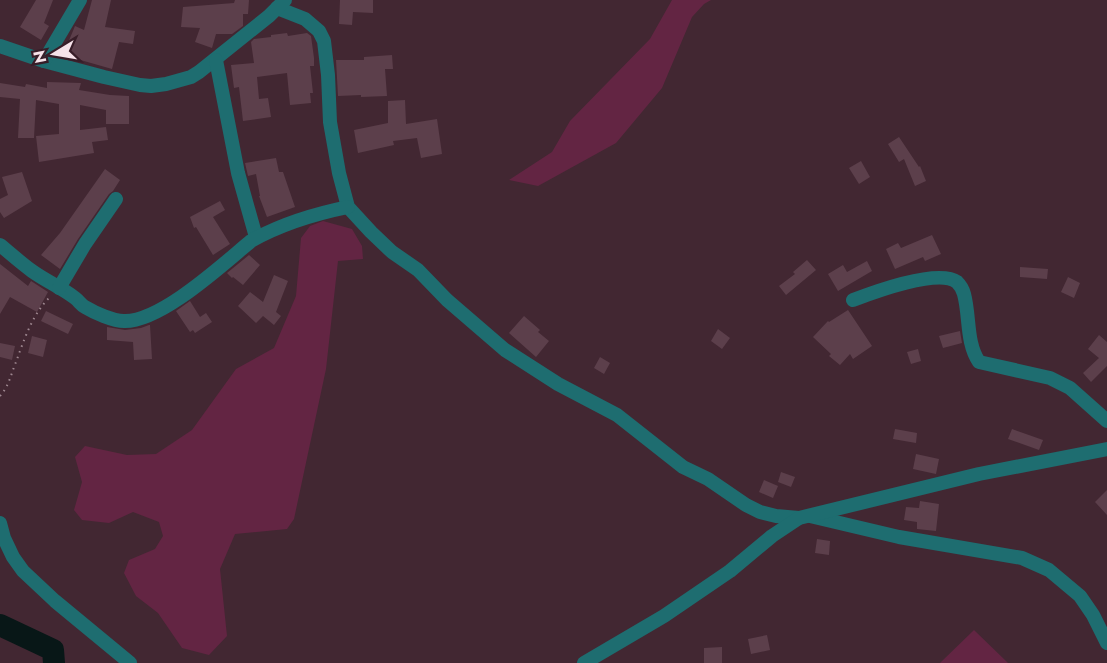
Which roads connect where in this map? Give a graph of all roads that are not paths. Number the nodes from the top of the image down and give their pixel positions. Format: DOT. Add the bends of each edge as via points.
graph roads {
  1 [pos="80,0"];
  2 [pos="281,4"];
  3 [pos="0,46"];
  4 [pos="216,60"];
  5 [pos="44,61"];
  6 [pos="116,199"];
  7 [pos="348,207"];
  8 [pos="256,237"];
  9 [pos="0,245"];
  10 [pos="59,288"];
  11 [pos="853,300"];
  12 [pos="1107,421"];
  13 [pos="1107,448"];
  14 [pos="803,516"];
  15 [pos="0,523"];
  16 [pos="1107,643"];
  17 [pos="130,663"];
  18 [pos="584,663"];
  1 -- 5 [label="street"];
  2 -- 4 [label="street"];
  2 -- 7 [label="street" via="319,31 324,41 330,122"];
  3 -- 5 [label="street"];
  4 -- 5 [label="street" via="191,77 151,86"];
  4 -- 8 [label="street" via="238,173"];
  6 -- 10 [label="street"];
  7 -- 8 [label="street" via="289,223"];
  7 -- 14 [label="street" via="392,252 418,270 505,350 616,415 683,467 746,505 776,516"];
  8 -- 10 [label="street" via="185,294 137,319 123,321 99,314"];
  9 -- 10 [label="street"];
  11 -- 12 [label="street" via="928,278 958,282 972,353 979,362 1050,378 1070,388"];
  13 -- 14 [label="street"];
  14 -- 16 [label="street" via="1022,558 1049,570 1080,596"];
  14 -- 18 [label="street" via="711,584"];
  15 -- 17 [label="street" via="13,557 31,579"];
}
